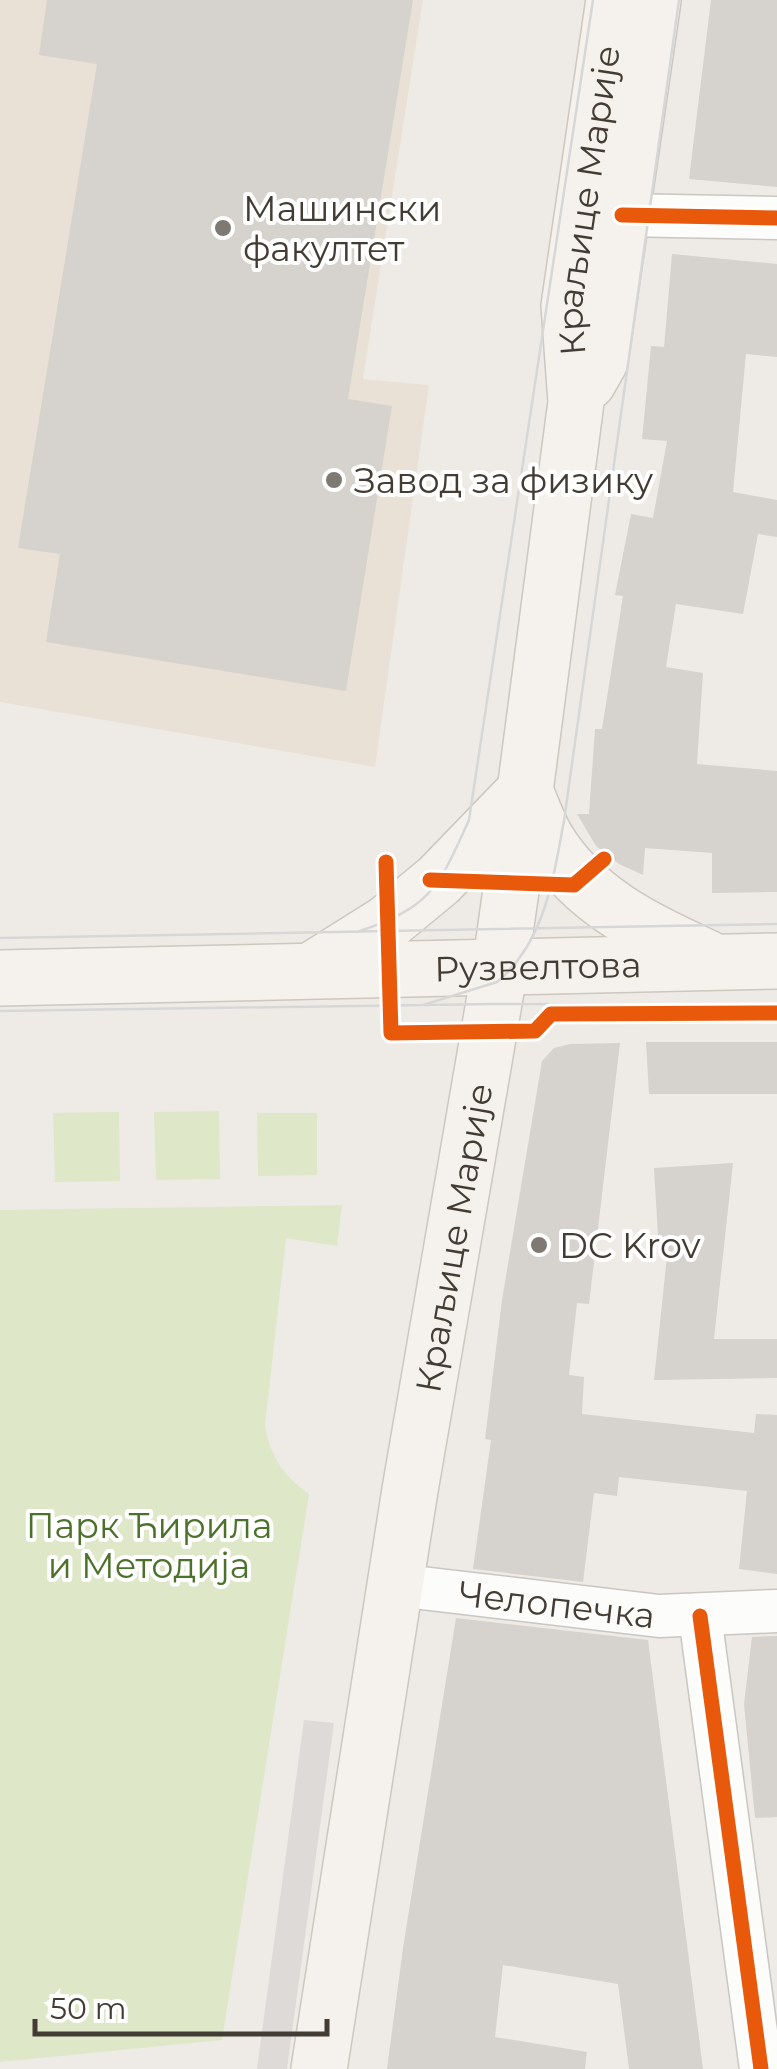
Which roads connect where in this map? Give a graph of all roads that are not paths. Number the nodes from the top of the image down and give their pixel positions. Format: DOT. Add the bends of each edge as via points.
graph roads {
  1 [pos="614,0"];
  2 [pos="653,0"];
  3 [pos="622,215"];
  4 [pos="777,218"];
  5 [pos="576,402"];
  6 [pos="526,790"];
  7 [pos="714,961"];
  8 [pos="777,961"];
  9 [pos="500,968"];
  10 [pos="312,970"];
  11 [pos="0,978"];
  12 [pos="396,1585"];
  13 [pos="777,1611"];
  14 [pos="700,1616"];
  15 [pos="765,2046"];
  16 [pos="319,2069"];
  1 -- 5 [label="main road, Краљице Марије" via="569,306"];
  2 -- 3 [label="main road, Краљице Марије"];
  3 -- 4 [label="street"];
  3 -- 5 [label="main road, Краљице Марије" via="600,360"];
  5 -- 6 [label="main road, Краљице Марије"];
  6 -- 7 [label="main road" via="545,838 595,898"];
  6 -- 9 [label="main road, Краљице Марије"];
  6 -- 10 [label="main road" via="439,880"];
  7 -- 8 [label="main road, Рузвелтова"];
  7 -- 9 [label="main road, Рузвелтова"];
  9 -- 10 [label="main road, Рузвелтова"];
  9 -- 12 [label="main road, Краљице Марије"];
  10 -- 11 [label="main road, Рузвелтова"];
  12 -- 14 [label="street, Челопечка"];
  12 -- 16 [label="main road, Краљице Марије"];
  13 -- 14 [label="street, Челопечка"];
  14 -- 15 [label="street"];
}
